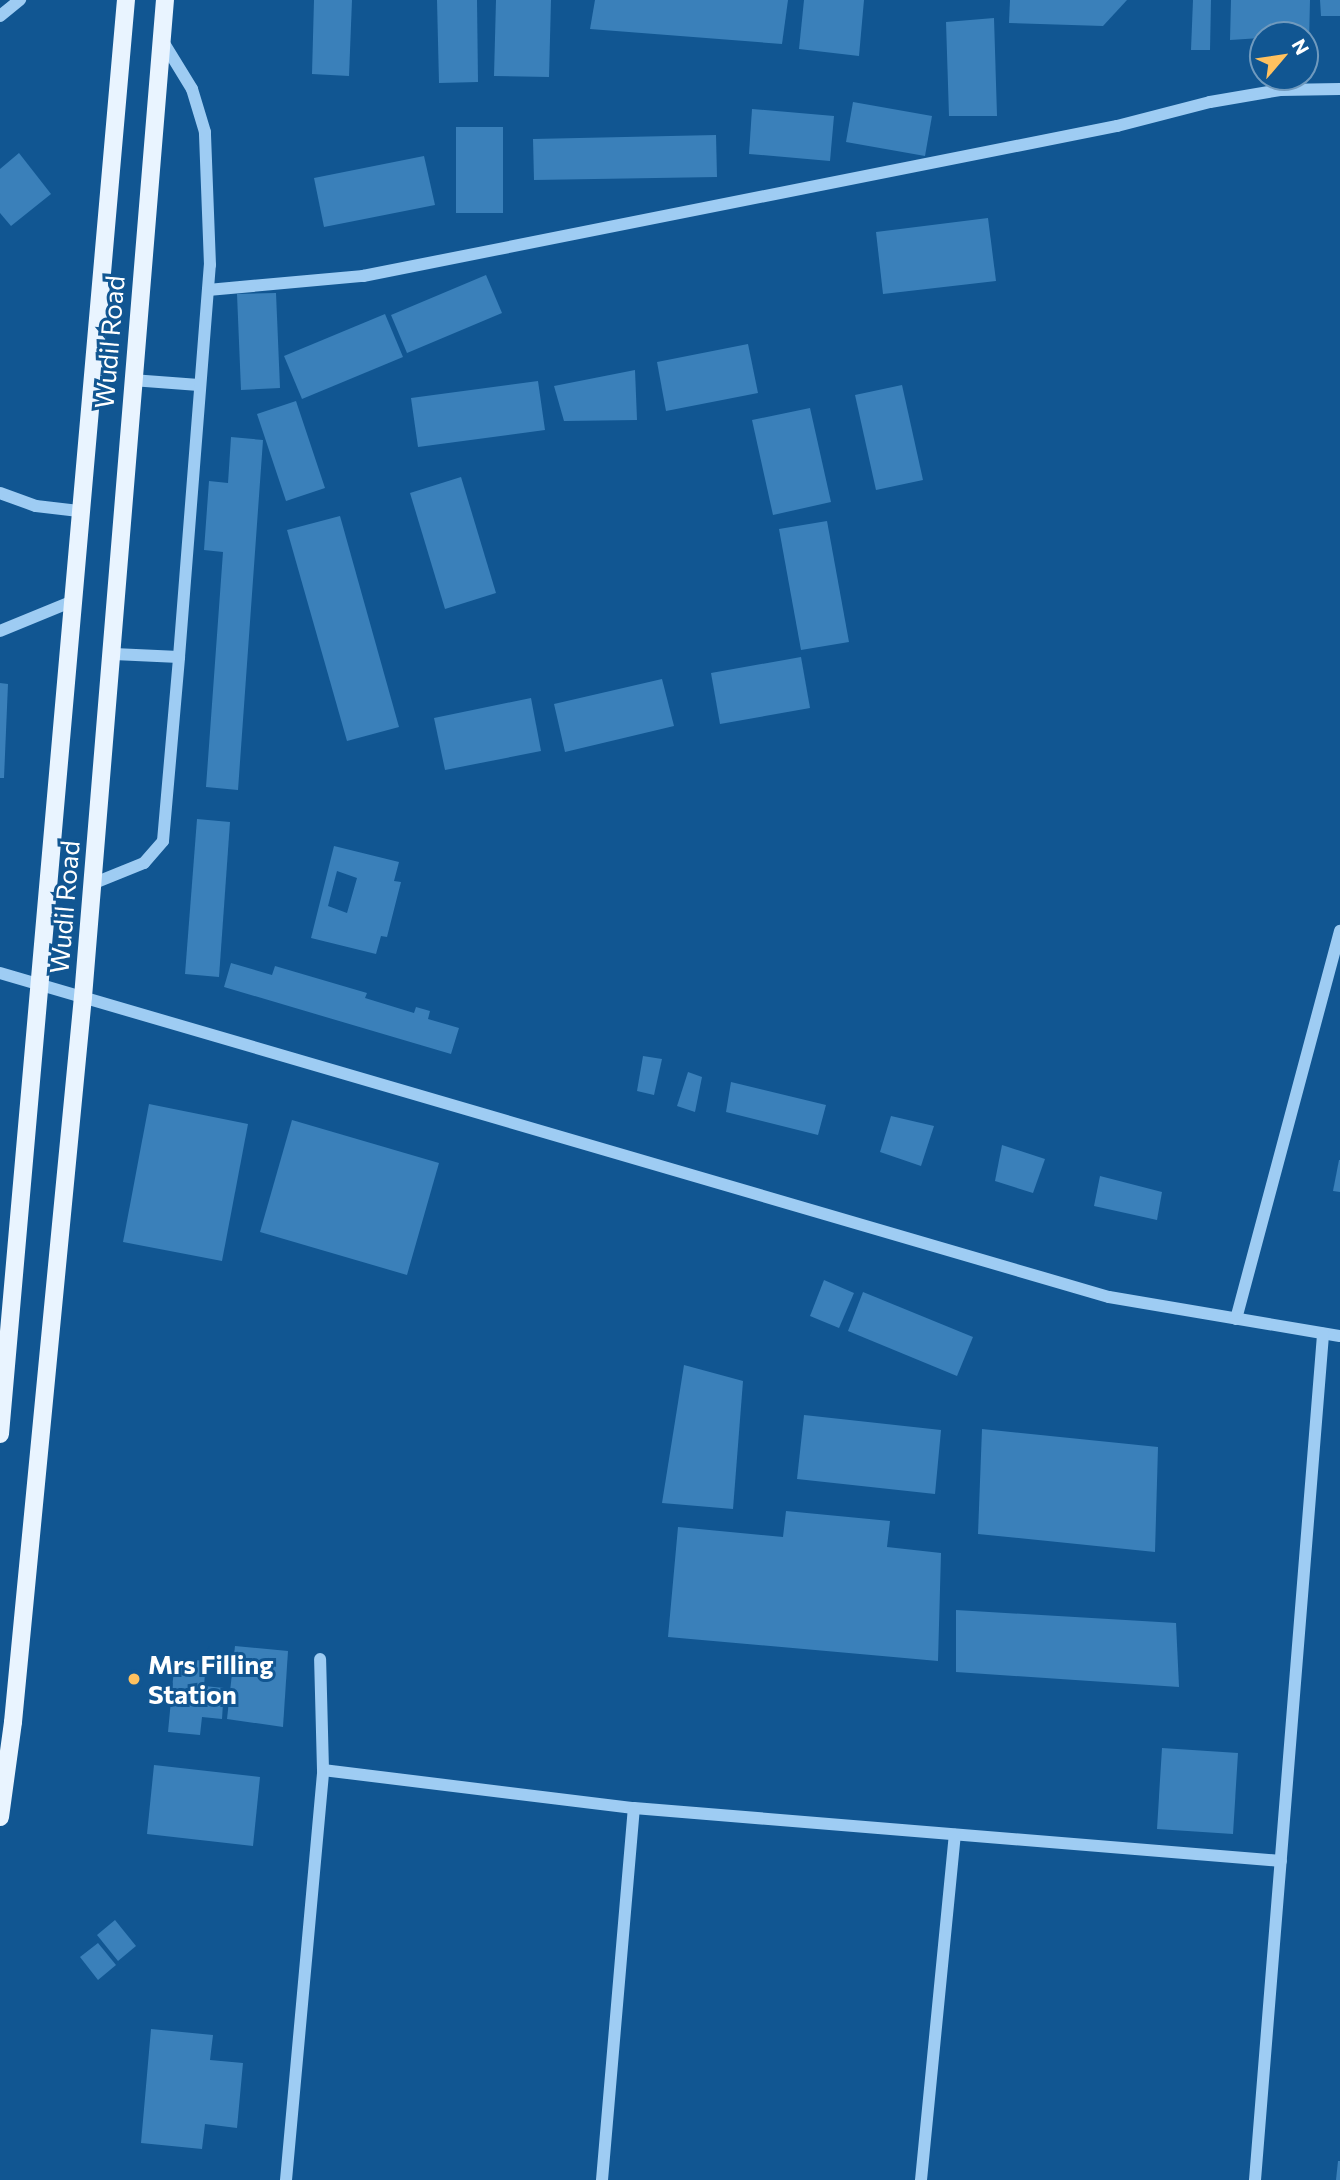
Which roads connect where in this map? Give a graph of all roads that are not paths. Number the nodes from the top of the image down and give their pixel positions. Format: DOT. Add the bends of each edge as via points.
graph roads {
  1 [pos="20,0"];
  2 [pos="126,0"];
  3 [pos="165,0"];
  4 [pos="0,16"];
  5 [pos="162,39"];
  6 [pos="1340,89"];
  7 [pos="208,290"];
  8 [pos="132,380"];
  9 [pos="199,385"];
  10 [pos="0,493"];
  11 [pos="79,511"];
  12 [pos="73,601"];
  13 [pos="0,631"];
  14 [pos="114,654"];
  15 [pos="179,657"];
  16 [pos="92,884"];
  17 [pos="1340,931"];
  18 [pos="0,973"];
  19 [pos="39,986"];
  20 [pos="83,997"];
  21 [pos="1236,1319"];
  22 [pos="1324,1334"];
  23 [pos="1340,1336"];
  24 [pos="0,1434"];
  25 [pos="320,1658"];
  26 [pos="7,1721"];
  27 [pos="323,1770"];
  28 [pos="634,1808"];
  29 [pos="0,1816"];
  30 [pos="955,1835"];
  31 [pos="1281,1861"];
  32 [pos="286,2180"];
  33 [pos="602,2180"];
  34 [pos="921,2180"];
  35 [pos="1255,2180"];
  1 -- 4 [label="street"];
  2 -- 11 [label="main road, Wudil Road"];
  3 -- 5 [label="main road, Wudil Road"];
  5 -- 7 [label="street" via="192,89 205,132"];
  5 -- 8 [label="main road, Wudil Road"];
  6 -- 7 [label="street" via="1280,90 1210,102 1116,126 363,276"];
  7 -- 9 [label="street"];
  8 -- 9 [label="street"];
  8 -- 14 [label="main road, Wudil Road"];
  9 -- 15 [label="street"];
  10 -- 11 [label="street" via="36,506"];
  11 -- 12 [label="main road, Wudil Road"];
  12 -- 13 [label="street"];
  12 -- 19 [label="main road, Wudil Road"];
  14 -- 15 [label="street"];
  14 -- 16 [label="main road, Wudil Road"];
  15 -- 16 [label="street" via="163,841 144,863"];
  16 -- 20 [label="main road, Wudil Road"];
  17 -- 21 [label="street"];
  18 -- 19 [label="street"];
  19 -- 20 [label="street"];
  19 -- 24 [label="main road, Wudil Road"];
  20 -- 21 [label="street" via="1109,1297"];
  20 -- 26 [label="main road, Wudil Road"];
  21 -- 22 [label="street"];
  22 -- 23 [label="street"];
  22 -- 31 [label="street"];
  25 -- 27 [label="street"];
  26 -- 29 [label="main road, Wudil Road"];
  27 -- 28 [label="street"];
  27 -- 32 [label="street"];
  28 -- 30 [label="street"];
  28 -- 33 [label="street"];
  30 -- 31 [label="street"];
  30 -- 34 [label="street"];
  31 -- 35 [label="street"];
}
